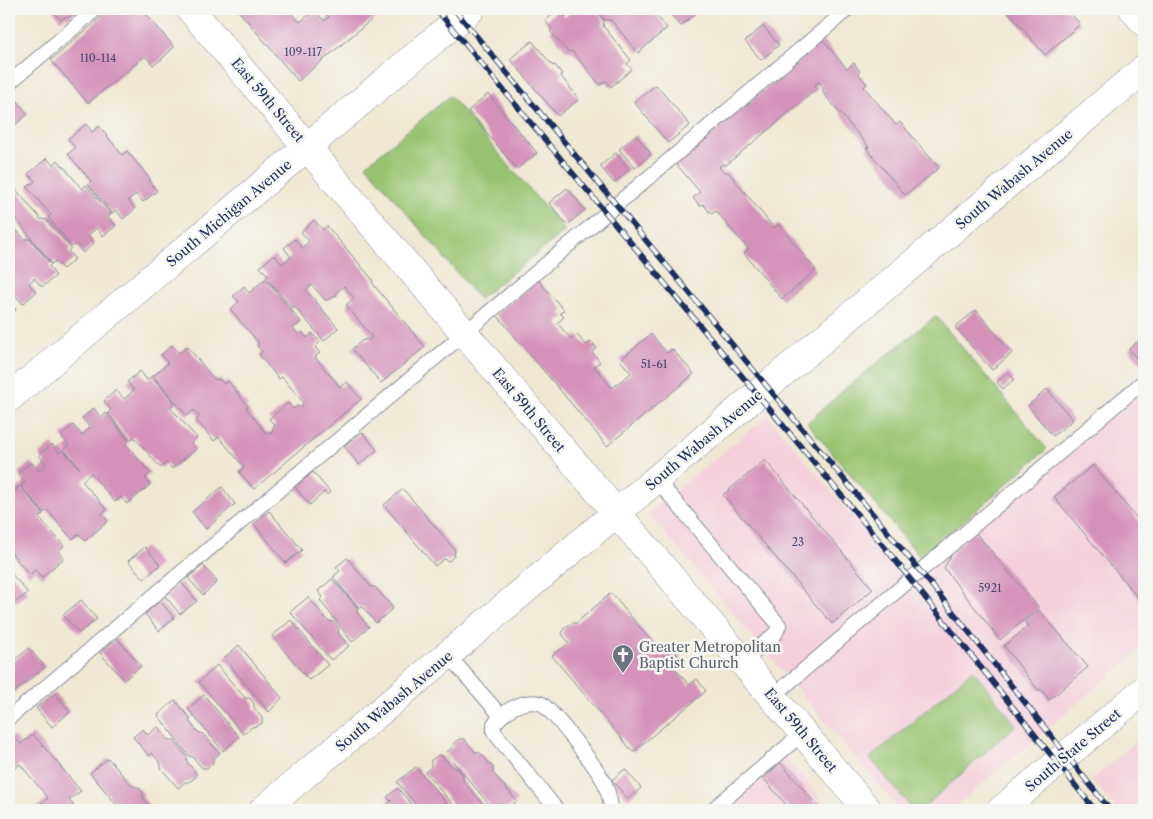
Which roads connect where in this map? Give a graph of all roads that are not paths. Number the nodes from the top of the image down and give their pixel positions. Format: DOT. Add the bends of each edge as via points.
graph roads {
  1 [pos="96,9"];
  2 [pos="190,9"];
  3 [pos="471,9"];
  4 [pos="848,9"];
  5 [pos="1133,9"];
  6 [pos="1144,22"];
  7 [pos="1144,69"];
  8 [pos="9,83"];
  9 [pos="307,147"];
  10 [pos="465,334"];
  11 [pos="1144,381"];
  12 [pos="9,398"];
  13 [pos="656,480"];
  14 [pos="617,514"];
  15 [pos="448,655"];
  16 [pos="743,662"];
  17 [pos="1144,690"];
  18 [pos="772,696"];
  19 [pos="501,716"];
  20 [pos="9,718"];
  21 [pos="802,732"];
  22 [pos="263,810"];
  23 [pos="557,810"];
  24 [pos="611,810"];
  25 [pos="712,810"];
  26 [pos="868,810"];
  27 [pos="1001,810"];
  1 -- 8 [label="lane"];
  2 -- 9 [label="street, East 59th Street"];
  3 -- 9 [label="street, South Michigan Avenue"];
  4 -- 10 [label="lane"];
  5 -- 6 [label="street"];
  7 -- 13 [label="street, South Wabash Avenue"];
  9 -- 10 [label="street, East 59th Street"];
  9 -- 12 [label="street, South Michigan Avenue"];
  10 -- 14 [label="street, East 59th Street"];
  10 -- 20 [label="lane"];
  11 -- 18 [label="lane"];
  13 -- 14 [label="street, South Wabash Avenue"];
  13 -- 16 [label="lane" via="779,625 776,633"];
  14 -- 15 [label="street, South Wabash Avenue"];
  14 -- 16 [label="street, East 59th Street"];
  15 -- 19 [label="lane"];
  15 -- 22 [label="street, South Wabash Avenue"];
  16 -- 18 [label="street, East 59th Street"];
  17 -- 27 [label="street, South State Street"];
  18 -- 21 [label="street, East 59th Street"];
  19 -- 23 [label="lane" via="494,724 494,732"];
  19 -- 24 [label="lane" via="514,706 530,702 543,704 562,724 605,783"];
  21 -- 25 [label="lane"];
  21 -- 26 [label="street, East 59th Street"];
}
